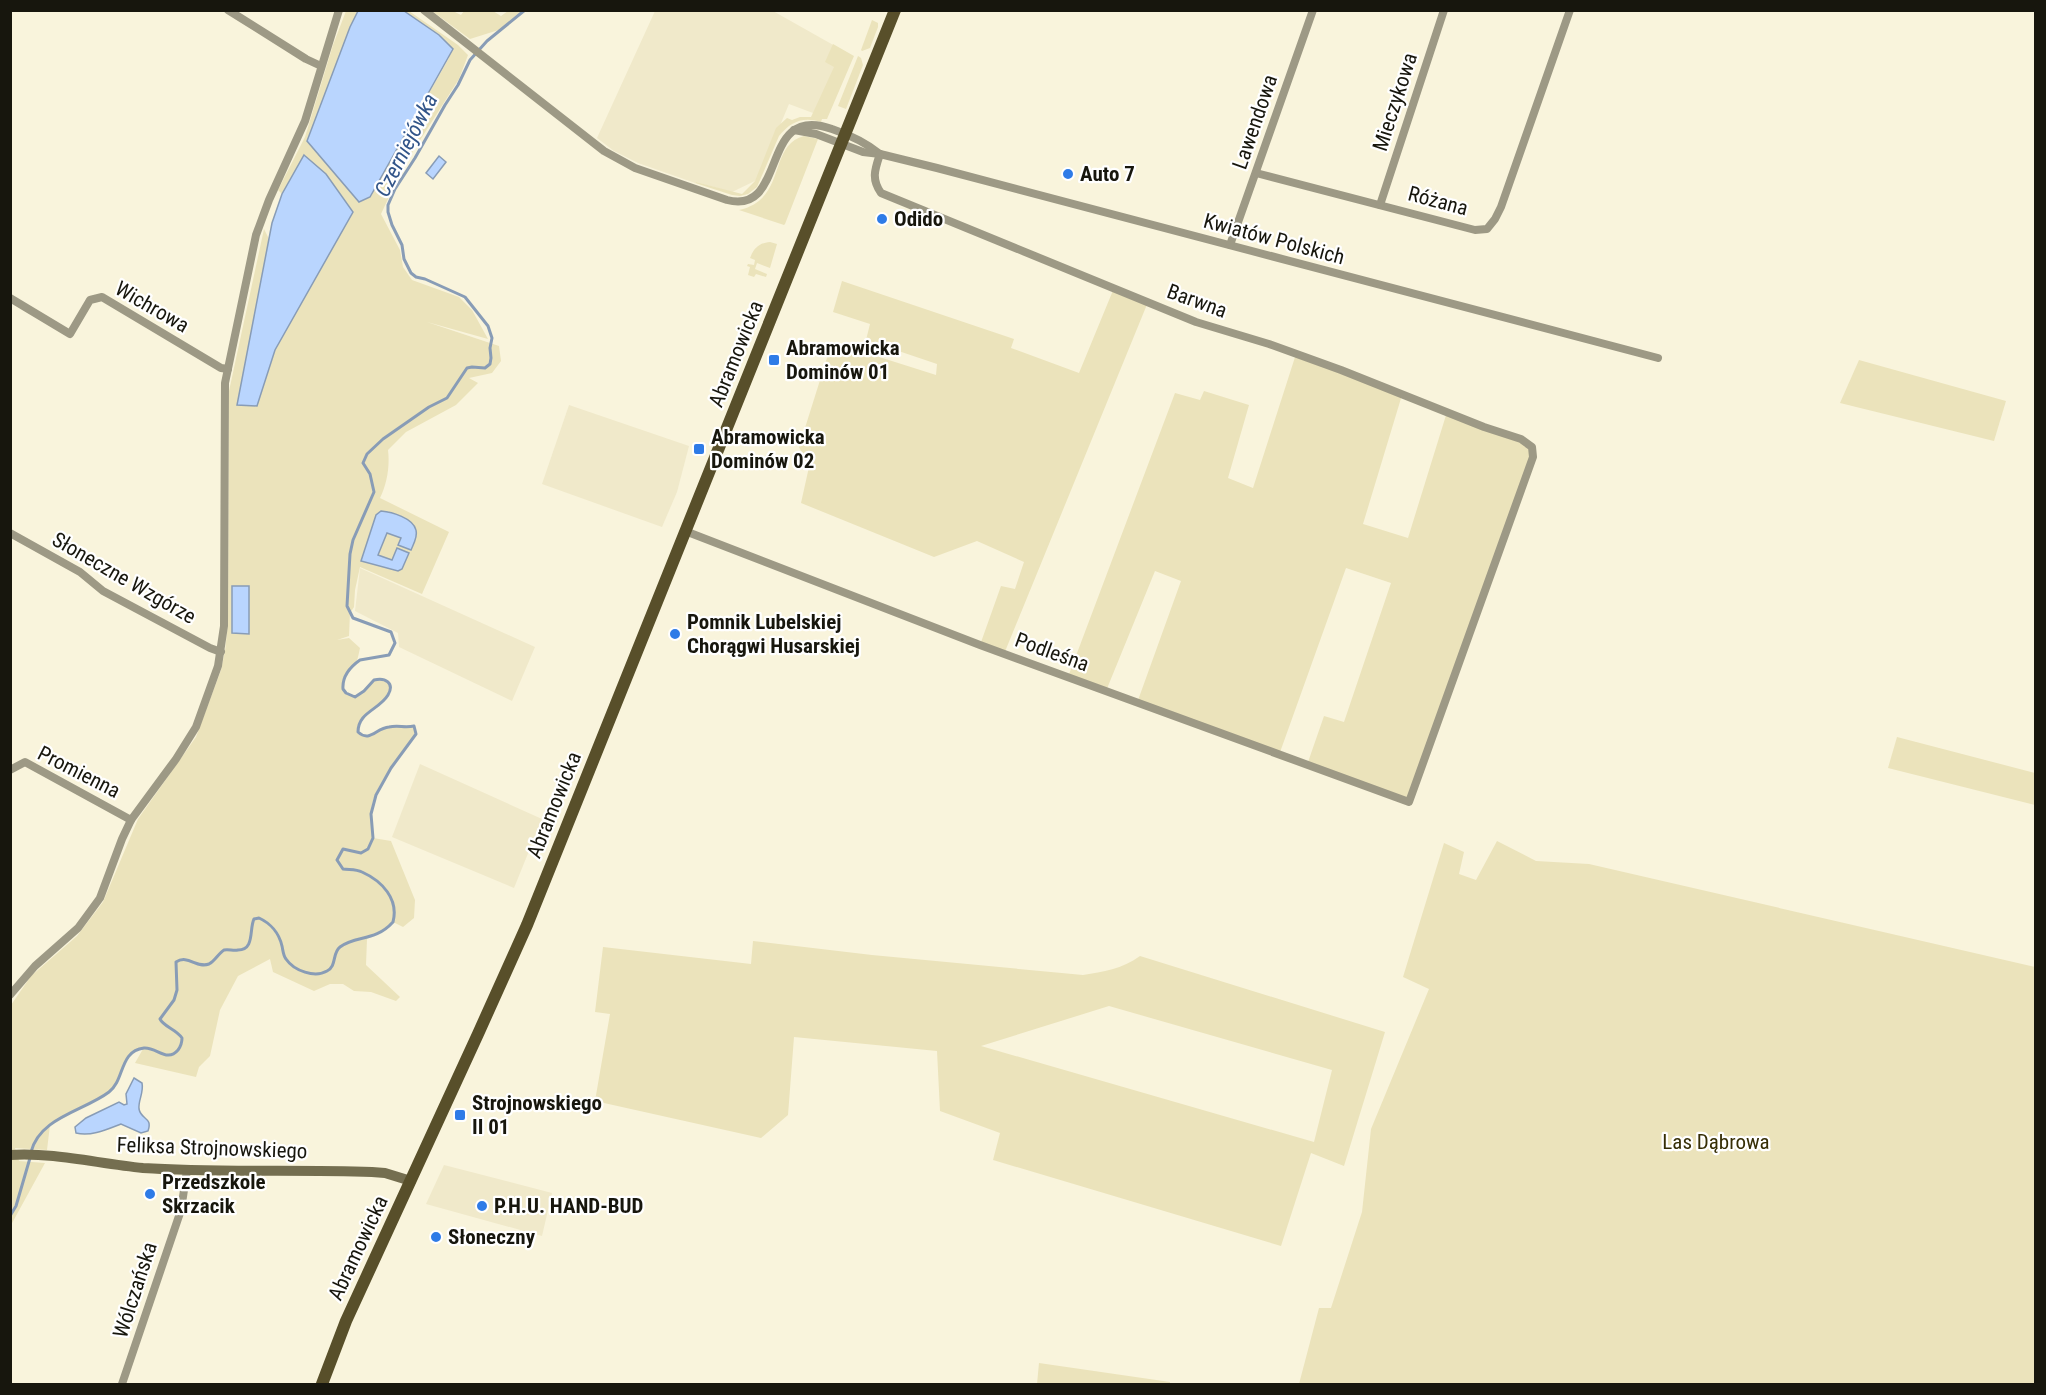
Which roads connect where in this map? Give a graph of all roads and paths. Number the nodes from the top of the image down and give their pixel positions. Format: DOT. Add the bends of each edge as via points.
graph roads {
  1 [pos="228,10"];
  2 [pos="339,10"];
  3 [pos="424,10"];
  4 [pos="895,10"];
  5 [pos="1313,10"];
  6 [pos="1444,10"];
  7 [pos="1570,10"];
  8 [pos="321,66"];
  9 [pos="843,139"];
  10 [pos="880,154"];
  11 [pos="1256,173"];
  12 [pos="1380,205"];
  13 [pos="1230,245"];
  14 [pos="10,298"];
  15 [pos="1658,358"];
  16 [pos="228,369"];
  17 [pos="686,531"];
  18 [pos="10,533"];
  19 [pos="221,652"];
  20 [pos="10,770"];
  21 [pos="1409,802"];
  22 [pos="131,820"];
  23 [pos="10,995"];
  24 [pos="15,1154"];
  25 [pos="187,1170"];
  26 [pos="411,1181"];
  27 [pos="122,1384"];
  28 [pos="322,1384"];
  1 -- 8 [label="street"];
  2 -- 8 [label="street"];
  3 -- 9 [label="street, Kwiatów Polskich" via="604,151 635,168 732,202 746,201 759,194 784,140 794,130"];
  4 -- 9 [label="main road, Abramowicka"];
  5 -- 11 [label="street, Lawendowa"];
  6 -- 12 [label="street, Mieczykowa"];
  7 -- 12 [label="street, Różana" via="1491,226 1475,230"];
  8 -- 16 [label="street" via="302,130 256,235"];
  9 -- 10 [label="street, Kwiatów Polskich" via="863,152"];
  9 -- 17 [label="main road, Abramowicka"];
  10 -- 13 [label="street, Kwiatów Polskich"];
  10 -- 21 [label="street, Barwna" via="874,176 881,193 1196,322 1341,370 1521,439 1532,447 1533,457"];
  11 -- 12 [label="street, Różana"];
  11 -- 13 [label="street, Lawendowa"];
  13 -- 15 [label="street, Kwiatów Polskich"];
  14 -- 16 [label="street, Wichrowa" via="70,334 90,300 102,297"];
  16 -- 19 [label="street" via="224,399"];
  17 -- 21 [label="street, Podleśna" via="980,645"];
  17 -- 26 [label="main road, Abramowicka" via="520,941"];
  18 -- 19 [label="street, Słoneczne Wzgórze" via="81,572 103,591"];
  19 -- 22 [label="street" via="192,735"];
  20 -- 22 [label="street, Promienna" via="25,762"];
  22 -- 23 [label="street" via="92,910 78,928 28,972"];
  24 -- 25 [label="street, Feliksa Strojnowskiego"];
  25 -- 26 [label="street, Feliksa Strojnowskiego" via="372,1172"];
  25 -- 27 [label="street, Wólczańska" via="181,1210"];
  26 -- 28 [label="main road, Abramowicka" via="346,1321"];
}
